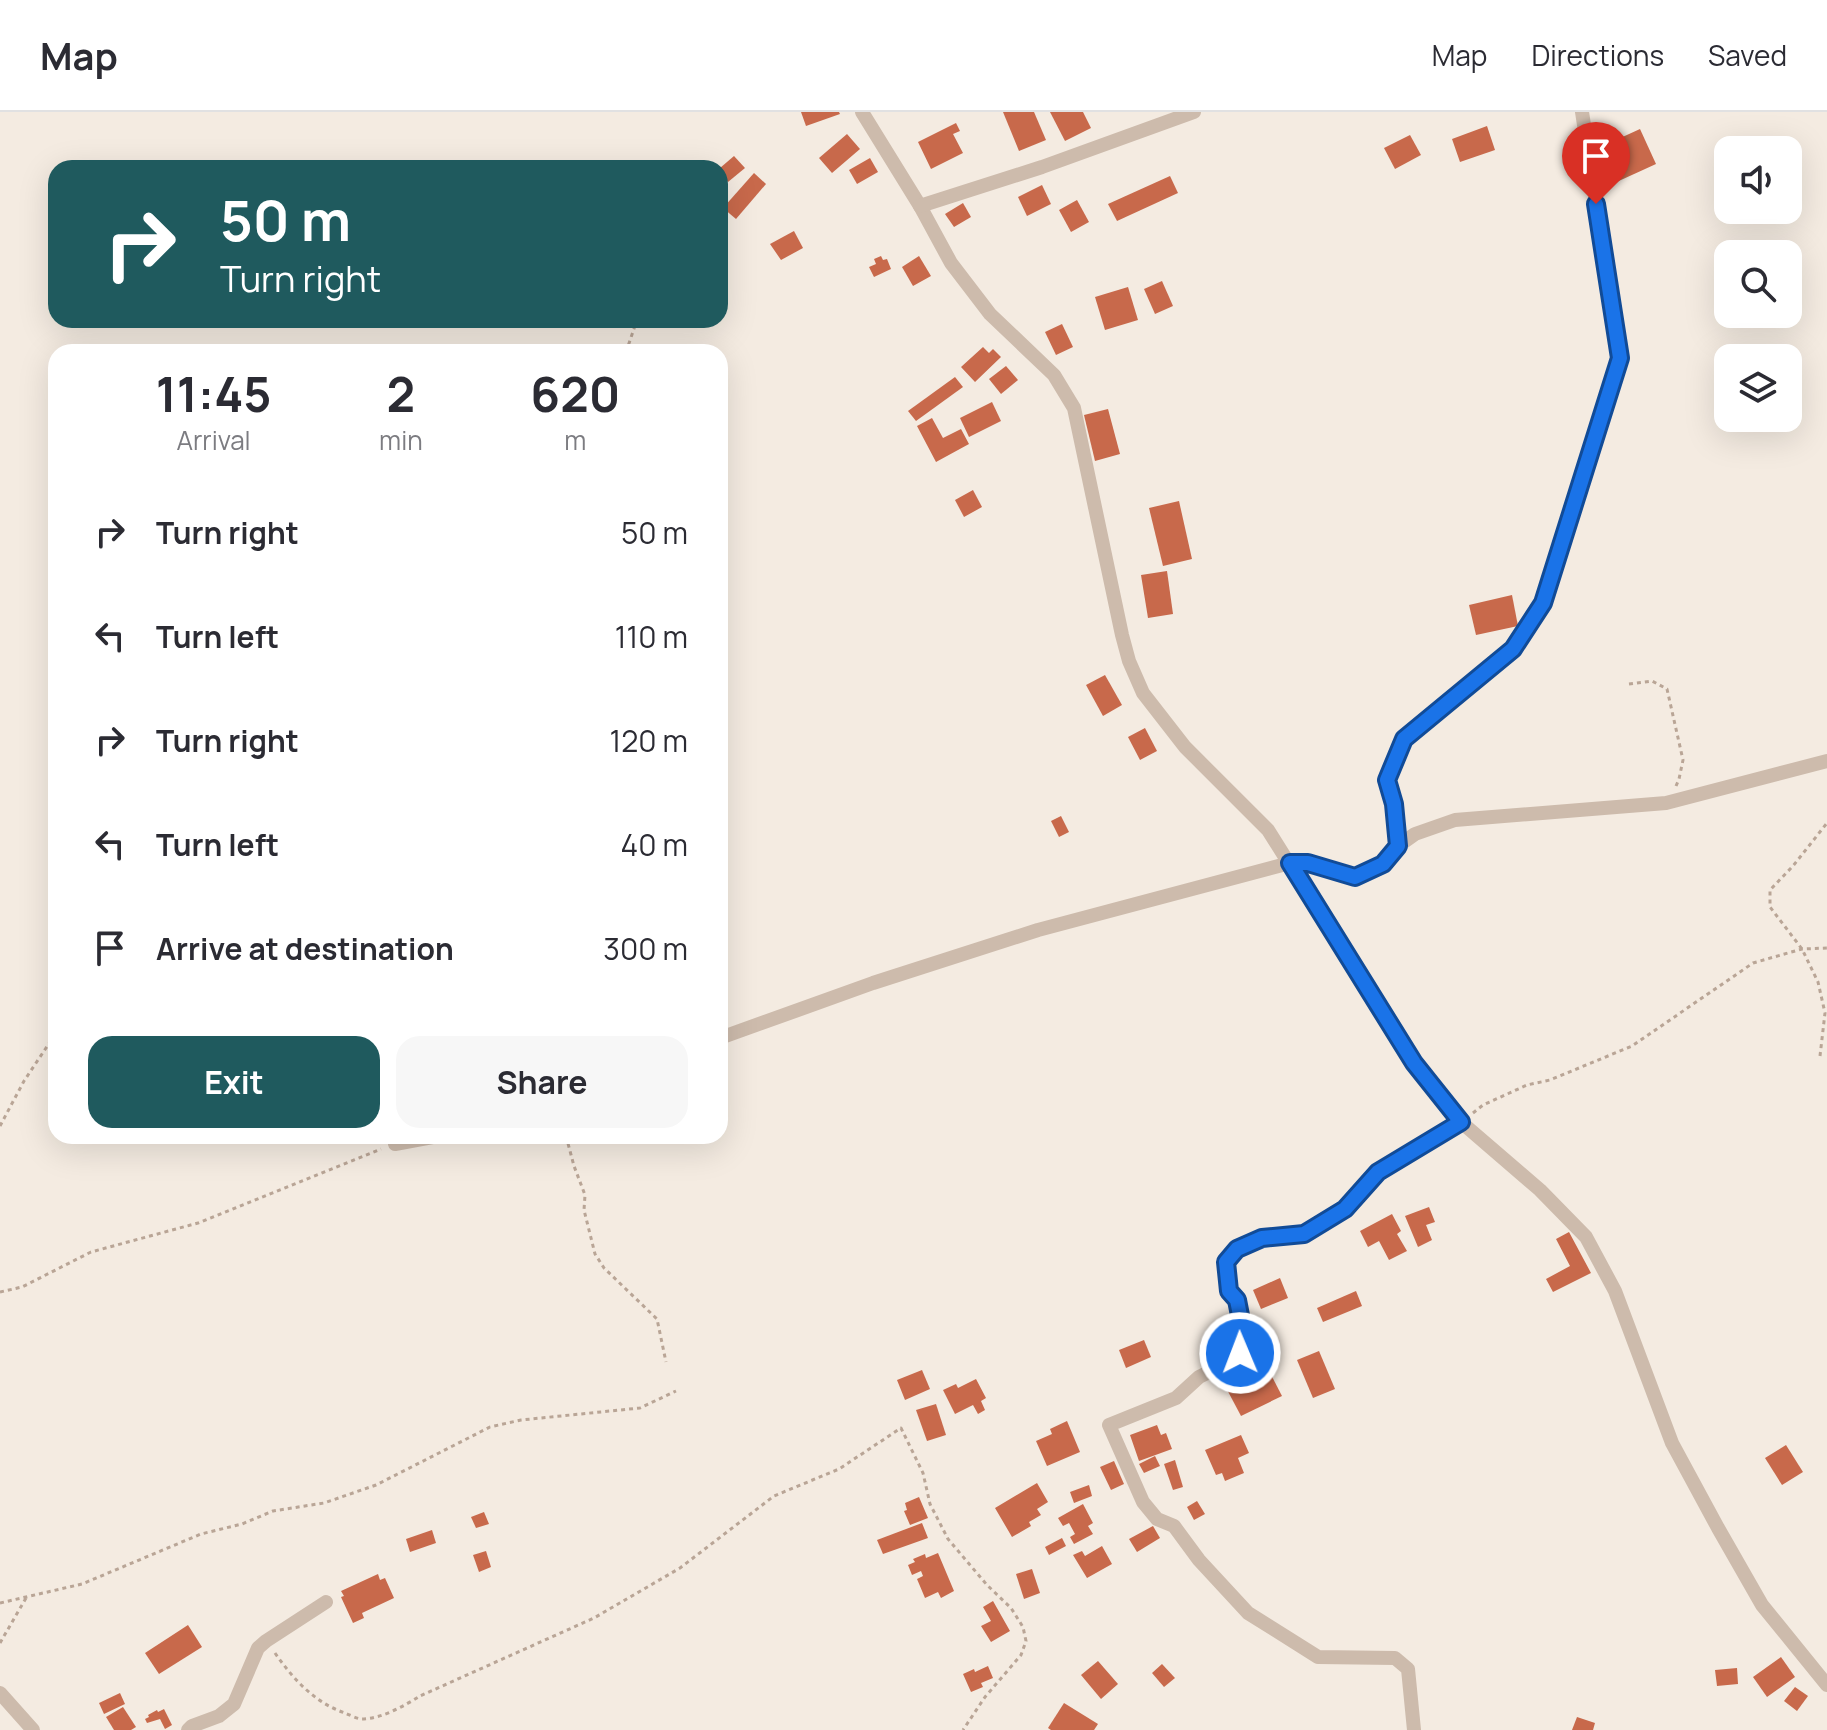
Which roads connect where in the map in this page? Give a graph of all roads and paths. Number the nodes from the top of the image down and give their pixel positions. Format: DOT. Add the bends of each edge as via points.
graph roads {
  1 [pos="862,112"];
  2 [pos="1194,112"];
  3 [pos="1582,112"];
  4 [pos="920,206"];
  5 [pos="1629,684"];
  6 [pos="1827,761"];
  7 [pos="1666,803"];
  8 [pos="1827,823"];
  9 [pos="1398,846"];
  10 [pos="1290,863"];
  11 [pos="1827,948"];
  12 [pos="1802,949"];
  13 [pos="728,1035"];
  14 [pos="48,1045"];
  15 [pos="1820,1056"];
  16 [pos="1461,1122"];
  17 [pos="0,1126"];
  18 [pos="395,1144"];
  19 [pos="568,1144"];
  20 [pos="0,1292"];
  21 [pos="666,1362"];
  22 [pos="676,1391"];
  23 [pos="27,1596"];
  24 [pos="326,1602"];
  25 [pos="0,1603"];
  26 [pos="266,1641"];
  27 [pos="0,1643"];
  28 [pos="1827,1685"];
  29 [pos="0,1693"];
  30 [pos="33,1730"];
  31 [pos="188,1730"];
  32 [pos="963,1730"];
  33 [pos="1414,1730"];
  1 -- 4 [label="street"];
  2 -- 4 [label="street"];
  3 -- 9 [label="street" via="1620,358 1543,603 1513,649 1404,739 1387,780"];
  4 -- 10 [label="street" via="971,291 1054,375 1074,408 1122,635 1143,693 1185,747 1268,830"];
  5 -- 7 [label="path" via="1652,681 1667,689 1683,760"];
  6 -- 7 [label="street"];
  7 -- 9 [label="street" via="1455,820"];
  8 -- 12 [label="path" via="1770,890 1770,907"];
  9 -- 10 [label="street" via="1383,864 1355,877"];
  10 -- 13 [label="street" via="1038,930"];
  10 -- 16 [label="street" via="1414,1063"];
  11 -- 12 [label="path"];
  12 -- 15 [label="path" via="1825,1013"];
  12 -- 16 [label="path" via="1753,963 1632,1046 1527,1085 1483,1105"];
  14 -- 17 [label="path"];
  16 -- 28 [label="street" via="1586,1237 1615,1291 1672,1443 1762,1605"];
  16 -- 33 [label="street" via="1378,1172 1345,1209 1304,1234 1262,1238 1237,1249 1226,1262 1229,1291 1237,1300 1243,1331 1240,1353 1176,1398 1109,1425 1143,1502 1157,1519 1174,1526 1248,1613 1318,1657 1395,1658 1408,1669"];
  18 -- 20 [label="path" via="198,1223 91,1252 22,1287"];
  19 -- 21 [label="path" via="585,1195 595,1254 657,1319"];
  22 -- 23 [label="path" via="640,1408 490,1427 376,1485 324,1503 273,1511 201,1534 82,1584"];
  23 -- 25 [label="path"];
  23 -- 27 [label="path"];
  24 -- 26 [label="street"];
  26 -- 31 [label="street" via="234,1704"];
  26 -- 32 [label="path" via="289,1673 335,1710 361,1719 395,1711 594,1618 680,1568 774,1496 839,1469 901,1428 948,1539 1011,1608 1026,1641 1021,1655"];
  29 -- 30 [label="street"];
}
